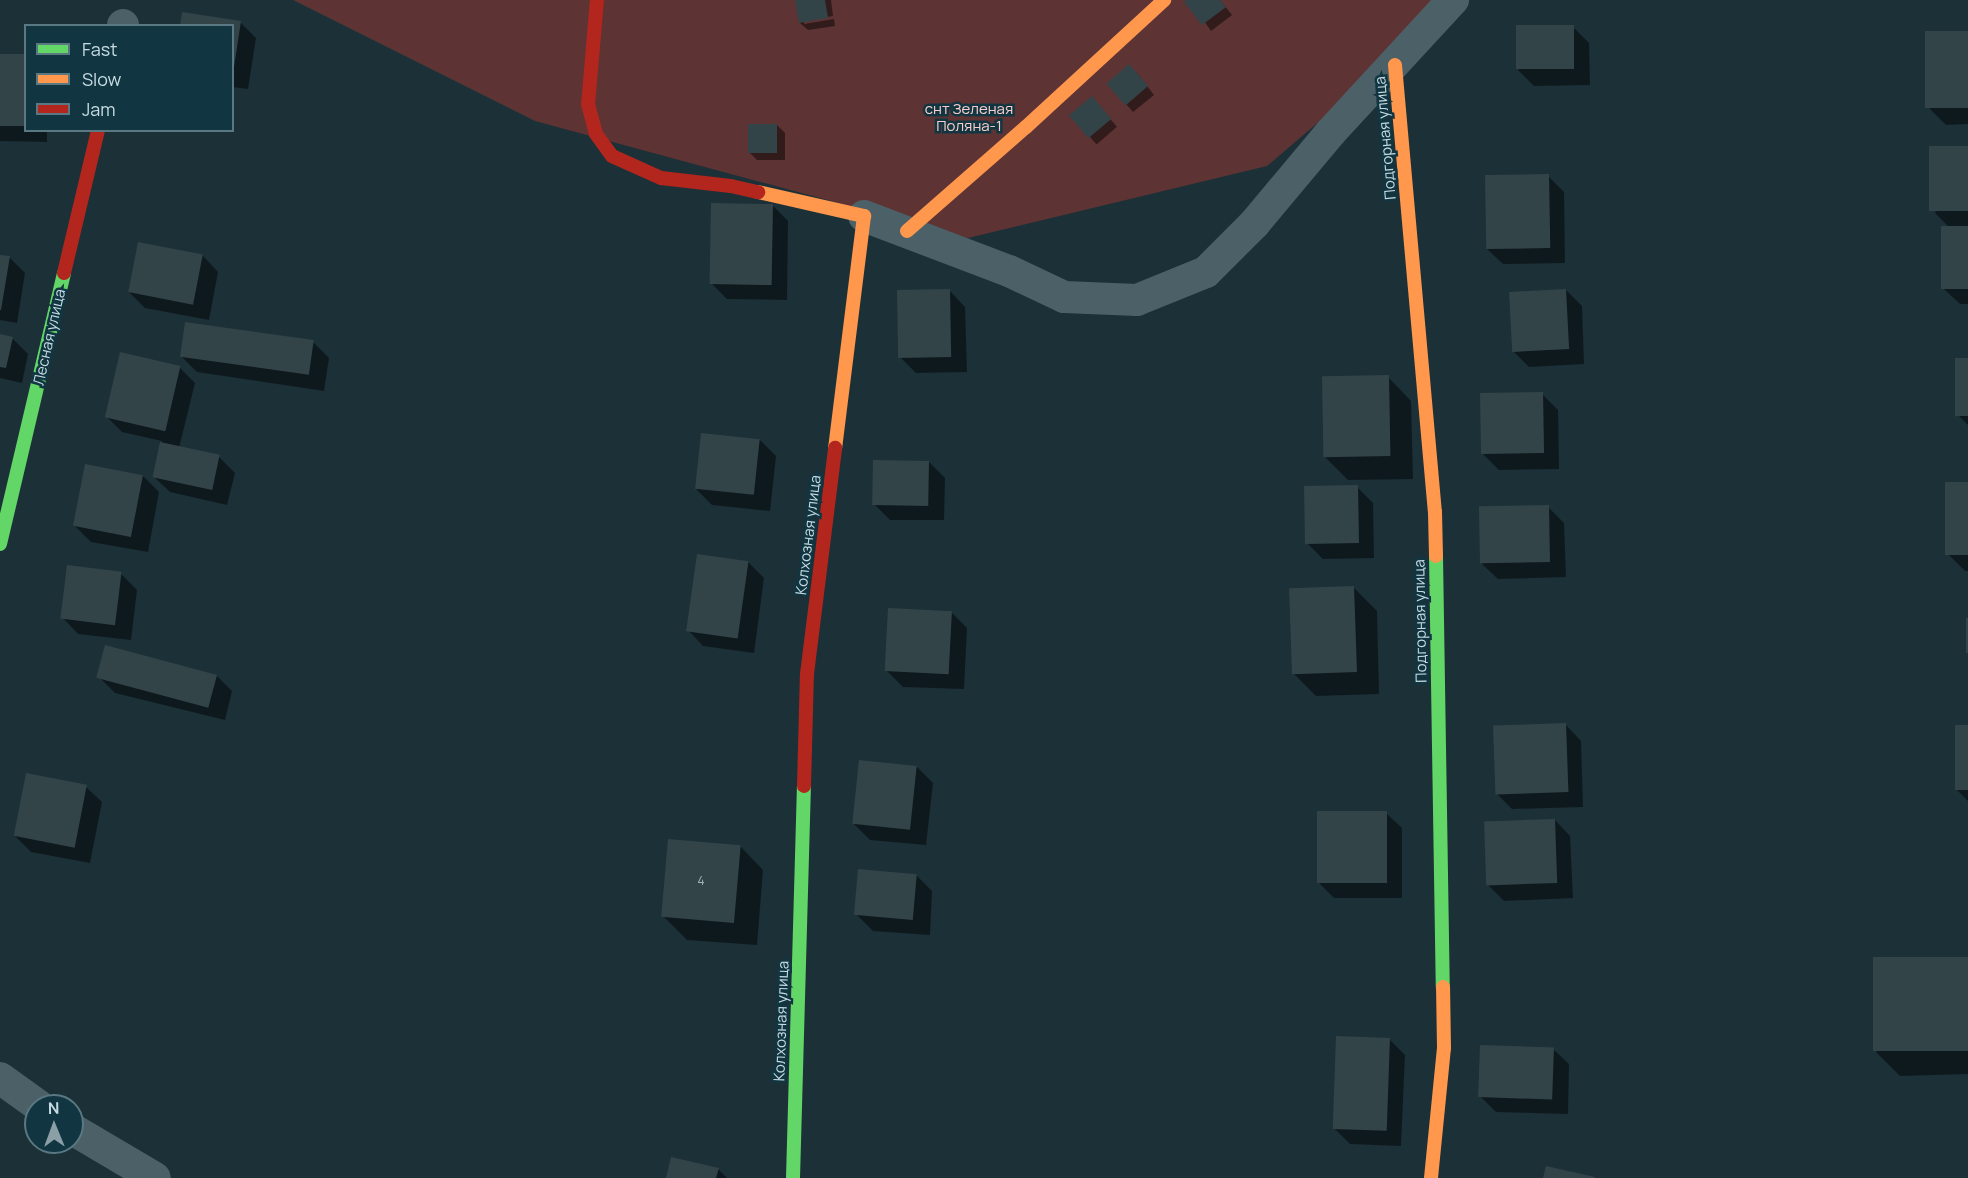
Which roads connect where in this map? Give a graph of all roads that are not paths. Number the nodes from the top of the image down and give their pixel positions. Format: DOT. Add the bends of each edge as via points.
graph roads {
  1 [pos="597,0"];
  2 [pos="1164,0"];
  3 [pos="1453,0"];
  4 [pos="1395,65"];
  5 [pos="98,132"];
  6 [pos="864,216"];
  7 [pos="907,231"];
  8 [pos="0,544"];
  9 [pos="0,1078"];
  10 [pos="24,1095"];
  11 [pos="84,1136"];
  12 [pos="155,1178"];
  13 [pos="793,1178"];
  14 [pos="1431,1178"];
  1 -- 6 [label="street" via="588,104 596,134 612,156 661,178 731,186"];
  2 -- 7 [label="street"];
  3 -- 4 [label="street"];
  4 -- 7 [label="street" via="1331,132 1254,224 1206,272 1137,300 1064,297"];
  4 -- 14 [label="street, Подгорная улица" via="1435,512 1444,1048"];
  5 -- 8 [label="street, Лесная улица"];
  6 -- 7 [label="street"];
  6 -- 13 [label="street, Колхозная улица" via="807,674"];
  9 -- 10 [label="street"];
  11 -- 12 [label="street"];
}
